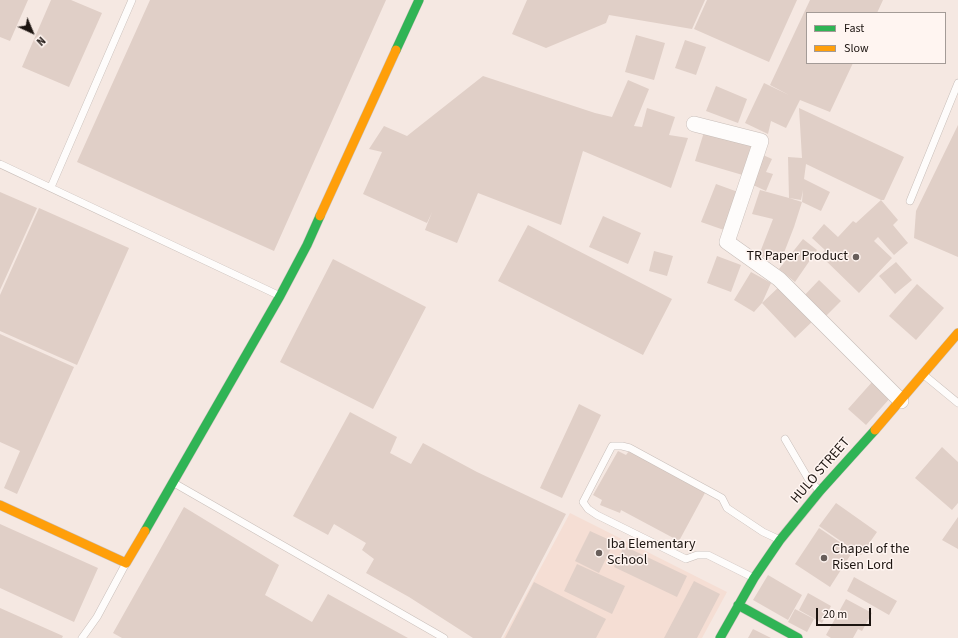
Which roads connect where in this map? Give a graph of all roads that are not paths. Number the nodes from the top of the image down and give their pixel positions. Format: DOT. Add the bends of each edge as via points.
graph roads {
  1 [pos="132,0"];
  2 [pos="419,0"];
  3 [pos="958,83"];
  4 [pos="694,124"];
  5 [pos="0,164"];
  6 [pos="51,188"];
  7 [pos="910,200"];
  8 [pos="280,296"];
  9 [pos="958,333"];
  10 [pos="923,374"];
  11 [pos="901,401"];
  12 [pos="958,403"];
  13 [pos="785,439"];
  14 [pos="174,483"];
  15 [pos="820,491"];
  16 [pos="0,505"];
  17 [pos="780,540"];
  18 [pos="126,563"];
  19 [pos="754,578"];
  20 [pos="738,605"];
  21 [pos="82,638"];
  22 [pos="444,638"];
  23 [pos="720,638"];
  24 [pos="798,638"];
  1 -- 6 [label="lane"];
  2 -- 8 [label="street" via="307,245"];
  3 -- 7 [label="lane"];
  4 -- 11 [label="street" via="760,141 727,242 779,279"];
  5 -- 6 [label="lane"];
  6 -- 8 [label="lane"];
  8 -- 14 [label="street"];
  9 -- 10 [label="street, HULO STREET"];
  10 -- 11 [label="street, HULO STREET"];
  10 -- 12 [label="lane"];
  11 -- 15 [label="street, HULO STREET"];
  13 -- 15 [label="lane" via="809,480"];
  14 -- 18 [label="street"];
  14 -- 22 [label="lane"];
  15 -- 17 [label="street, HULO STREET"];
  16 -- 18 [label="street"];
  17 -- 19 [label="street, HULO STREET"];
  17 -- 19 [label="lane" via="727,508 722,498 630,448 612,446 583,502 588,509 686,559 708,555"];
  18 -- 21 [label="lane" via="97,617"];
  19 -- 20 [label="street, HULO STREET"];
  20 -- 23 [label="street, HULO STREET"];
  20 -- 24 [label="street"];
}
